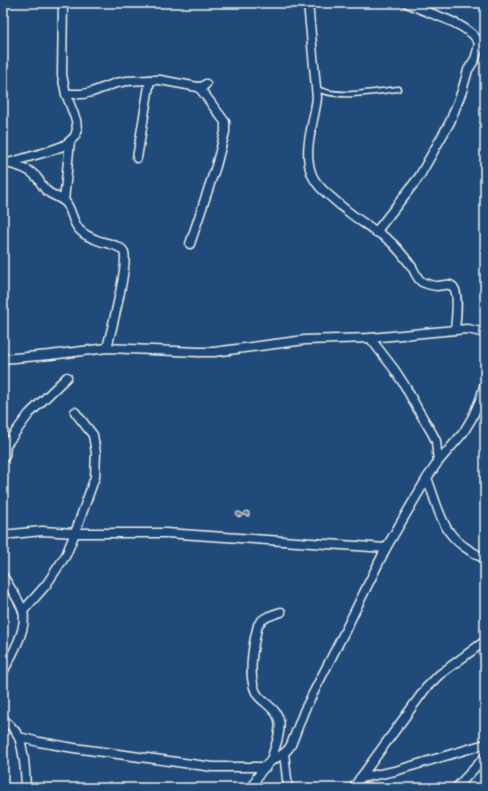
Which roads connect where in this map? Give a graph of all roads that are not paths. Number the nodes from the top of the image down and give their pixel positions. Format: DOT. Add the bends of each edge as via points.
graph roads {
  1 [pos="63,3"];
  2 [pos="308,3"];
  3 [pos="407,3"];
  4 [pos="150,80"];
  5 [pos="316,89"];
  6 [pos="398,89"];
  7 [pos="66,94"];
  8 [pos="70,141"];
  9 [pos="137,158"];
  10 [pos="5,163"];
  11 [pos="64,201"];
  12 [pos="376,232"];
  13 [pos="190,244"];
  14 [pos="455,330"];
  15 [pos="485,333"];
  16 [pos="370,338"];
  17 [pos="107,348"];
  18 [pos="3,359"];
  19 [pos="67,377"];
  20 [pos="485,382"];
  21 [pos="75,412"];
  22 [pos="3,458"];
  23 [pos="438,462"];
  24 [pos="427,478"];
  25 [pos="75,534"];
  26 [pos="3,535"];
  27 [pos="386,548"];
  28 [pos="485,559"];
  29 [pos="3,576"];
  30 [pos="23,611"];
  31 [pos="281,612"];
  32 [pos="485,641"];
  33 [pos="3,672"];
  34 [pos="3,719"];
  35 [pos="19,737"];
  36 [pos="485,744"];
  37 [pos="284,753"];
  38 [pos="485,758"];
  39 [pos="268,764"];
  40 [pos="360,778"];
  41 [pos="26,788"];
  42 [pos="252,788"];
  43 [pos="288,788"];
  44 [pos="352,788"];
  45 [pos="456,788"];
  1 -- 7 [label="street" via="62,75"];
  2 -- 5 [label="street"];
  3 -- 12 [label="street" via="449,20 471,33 479,42 475,59 468,70 450,122 419,177"];
  4 -- 7 [label="street" via="116,83 83,94"];
  4 -- 9 [label="street"];
  4 -- 13 [label="street" via="202,86 225,122 225,132 216,166"];
  5 -- 6 [label="lane" via="340,94"];
  5 -- 12 [label="street" via="317,98 308,153 312,176 325,192"];
  7 -- 8 [label="street" via="77,129"];
  8 -- 10 [label="street" via="41,154"];
  8 -- 11 [label="street"];
  10 -- 11 [label="street" via="28,170 46,191"];
  11 -- 17 [label="street" via="83,233 124,251 125,264"];
  12 -- 14 [label="street" via="398,249 420,280 432,286 449,285 455,288"];
  14 -- 15 [label="street"];
  14 -- 16 [label="street"];
  16 -- 17 [label="street" via="305,340 214,352"];
  16 -- 23 [label="street" via="394,369 432,433 436,441"];
  17 -- 18 [label="street"];
  19 -- 22 [label="street" via="29,414 6,445"];
  20 -- 23 [label="street" via="472,418"];
  21 -- 25 [label="street" via="93,435 96,453 95,477"];
  23 -- 24 [label="street"];
  24 -- 27 [label="street"];
  24 -- 28 [label="street" via="450,534 471,552"];
  25 -- 26 [label="street" via="42,531"];
  25 -- 27 [label="street" via="166,533"];
  25 -- 30 [label="street" via="66,555 46,585"];
  27 -- 37 [label="street" via="304,711 291,746"];
  29 -- 30 [label="street"];
  30 -- 33 [label="street" via="22,632"];
  31 -- 39 [label="street" via="260,621 252,660 252,682 255,691 279,720 280,727"];
  32 -- 40 [label="street" via="439,675 426,688"];
  34 -- 35 [label="street"];
  35 -- 39 [label="street" via="66,747 213,767"];
  35 -- 41 [label="street"];
  36 -- 40 [label="street" via="395,771"];
  37 -- 39 [label="street"];
  37 -- 43 [label="street"];
  38 -- 45 [label="street"];
  39 -- 42 [label="street"];
  40 -- 44 [label="street"];
}
